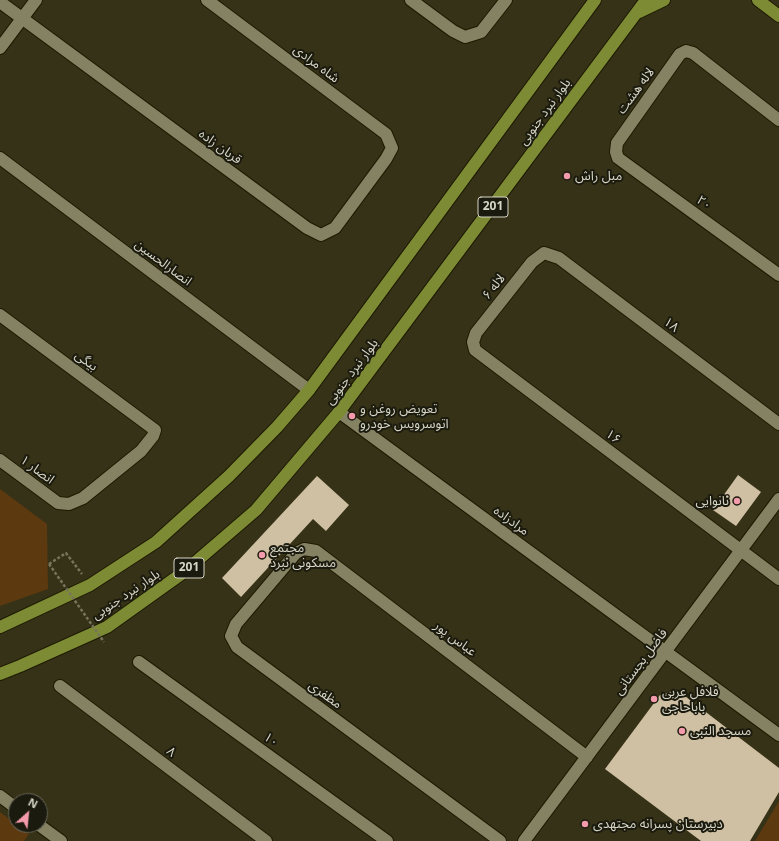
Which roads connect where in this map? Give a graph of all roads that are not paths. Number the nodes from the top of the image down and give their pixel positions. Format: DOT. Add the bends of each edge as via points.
graph roads {
  1 [pos="36,0"];
  2 [pos="207,0"];
  3 [pos="411,0"];
  4 [pos="506,0"];
  5 [pos="595,0"];
  6 [pos="646,0"];
  7 [pos="664,0"];
  8 [pos="757,1"];
  9 [pos="0,2"];
  10 [pos="634,15"];
  11 [pos="779,16"];
  12 [pos="22,19"];
  13 [pos="0,48"];
  14 [pos="779,120"];
  15 [pos="616,152"];
  16 [pos="0,158"];
  17 [pos="386,159"];
  18 [pos="544,253"];
  19 [pos="779,275"];
  20 [pos="0,315"];
  21 [pos="473,342"];
  22 [pos="309,390"];
  23 [pos="339,412"];
  24 [pos="779,424"];
  25 [pos="0,460"];
  26 [pos="779,499"];
  27 [pos="58,503"];
  28 [pos="304,549"];
  29 [pos="741,551"];
  30 [pos="779,580"];
  31 [pos="0,627"];
  32 [pos="666,652"];
  33 [pos="139,662"];
  34 [pos="0,674"];
  35 [pos="60,686"];
  36 [pos="779,735"];
  37 [pos="587,757"];
  38 [pos="48,832"];
  39 [pos="61,841"];
  40 [pos="266,841"];
  41 [pos="387,841"];
  42 [pos="500,841"];
  43 [pos="524,841"];
  1 -- 12 [label="street"];
  2 -- 17 [label="street, شاه مرادی" via="386,134 392,148"];
  3 -- 4 [label="street" via="465,37 481,32"];
  5 -- 22 [label="main road, بلوار نبرد جنوبی"];
  6 -- 10 [label="main road, بلوار نبرد جنوبی / 201"];
  7 -- 10 [label="main road"];
  8 -- 11 [label="main road"];
  9 -- 12 [label="street"];
  10 -- 23 [label="main road, بلوار نبرد جنوبی / 201"];
  12 -- 13 [label="street"];
  12 -- 17 [label="street, قربان زاده" via="307,228 321,235 335,228"];
  14 -- 15 [label="street, لاله هشت" via="693,53 686,51 680,54 617,143"];
  15 -- 19 [label="street, ۲۰" via="618,158"];
  16 -- 22 [label="street, انصارالحسین"];
  18 -- 21 [label="street, لاله ۶" via="532,262 476,333"];
  18 -- 24 [label="street, ۱۸" via="559,258"];
  20 -- 27 [label="street, بیگی" via="155,430 154,436 141,451 83,498 69,504"];
  21 -- 29 [label="street, ۱۶" via="476,350"];
  22 -- 31 [label="main road, بلوار نبرد جنوبی" via="277,427 194,509 156,542 90,585"];
  23 -- 32 [label="street, مرادزاده"];
  23 -- 34 [label="main road, بلوار نبرد جنوبی / 201" via="256,510 184,572 107,627"];
  25 -- 27 [label="street, انصار ۱"];
  26 -- 29 [label="street, فاضل بجستانی"];
  28 -- 37 [label="street, عباس پور" via="316,551"];
  28 -- 42 [label="street, مظفری" via="296,553 236,624 231,636 237,647"];
  29 -- 30 [label="street, ۱۶"];
  29 -- 32 [label="street, فاضل بجستانی"];
  32 -- 36 [label="street, مرادزاده"];
  32 -- 37 [label="street, فاضل بجستانی"];
  33 -- 41 [label="street, ۱۰"];
  35 -- 40 [label="street, ۸"];
  37 -- 43 [label="street, فاضل بجستانی"];
  38 -- 39 [label="street"];
}
